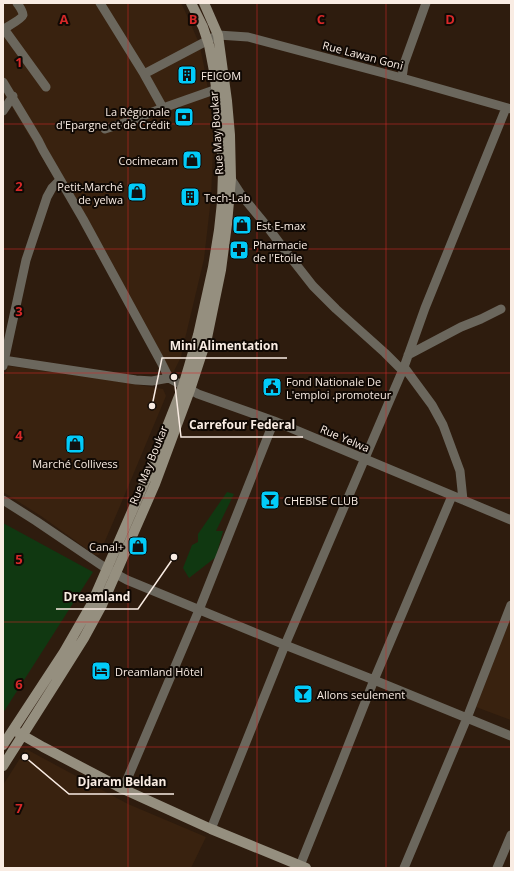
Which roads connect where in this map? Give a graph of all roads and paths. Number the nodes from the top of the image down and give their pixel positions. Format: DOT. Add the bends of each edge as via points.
graph roads {
  1 [pos="17,3"];
  2 [pos="100,3"];
  3 [pos="191,3"];
  4 [pos="204,3"];
  5 [pos="426,3"];
  6 [pos="4,29"];
  7 [pos="218,35"];
  8 [pos="207,40"];
  9 [pos="144,74"];
  10 [pos="402,78"];
  11 [pos="3,82"];
  12 [pos="46,88"];
  13 [pos="217,89"];
  14 [pos="12,96"];
  15 [pos="163,108"];
  16 [pos="509,109"];
  17 [pos="3,111"];
  18 [pos="104,129"];
  19 [pos="231,179"];
  20 [pos="60,180"];
  21 [pos="501,309"];
  22 [pos="408,355"];
  23 [pos="3,362"];
  24 [pos="403,368"];
  25 [pos="169,378"];
  26 [pos="187,388"];
  27 [pos="274,421"];
  28 [pos="364,459"];
  29 [pos="452,496"];
  30 [pos="3,500"];
  31 [pos="463,500"];
  32 [pos="511,520"];
  33 [pos="107,569"];
  34 [pos="116,575"];
  35 [pos="511,605"];
  36 [pos="199,610"];
  37 [pos="285,645"];
  38 [pos="374,680"];
  39 [pos="467,718"];
  40 [pos="13,730"];
  41 [pos="22,735"];
  42 [pos="511,736"];
  43 [pos="3,745"];
  44 [pos="3,766"];
  45 [pos="123,789"];
  46 [pos="211,829"];
  47 [pos="511,835"];
  48 [pos="302,867"];
  49 [pos="404,868"];
  50 [pos="497,868"];
  1 -- 6 [label="street" via="23,15"];
  2 -- 9 [label="street"];
  3 -- 8 [label="main road, Rue May Boukar"];
  4 -- 7 [label="main road, Rue May Boukar"];
  5 -- 10 [label="street" via="404,64"];
  6 -- 12 [label="street"];
  7 -- 8 [label="street, Rue Lawan Goni"];
  7 -- 10 [label="street, Rue Lawan Goni" via="248,37"];
  7 -- 19 [label="main road, Rue May Boukar" via="227,101"];
  8 -- 9 [label="street, Rue Lawan Goni"];
  8 -- 13 [label="main road, Rue May Boukar"];
  9 -- 15 [label="street"];
  10 -- 16 [label="street, Rue Lawan Goni"];
  11 -- 14 [label="street"];
  13 -- 15 [label="street"];
  13 -- 26 [label="main road, Rue May Boukar" via="222,148 222,202 213,267"];
  14 -- 17 [label="street"];
  14 -- 20 [label="street"];
  15 -- 18 [label="street"];
  16 -- 22 [label="street"];
  19 -- 24 [label="street" via="313,286"];
  19 -- 26 [label="main road, Rue May Boukar" via="218,285 207,338"];
  20 -- 23 [label="street" via="47,197 26,260"];
  20 -- 25 [label="street"];
  21 -- 22 [label="street"];
  22 -- 24 [label="street"];
  23 -- 25 [label="street" via="136,380"];
  24 -- 28 [label="street"];
  24 -- 31 [label="street" via="432,405 443,425 460,471"];
  25 -- 26 [label="street, Rue Yelwa"];
  26 -- 27 [label="street, Rue Yelwa"];
  26 -- 33 [label="main road, Rue May Boukar"];
  26 -- 34 [label="main road, Rue May Boukar" via="155,484"];
  27 -- 28 [label="street, Rue Yelwa"];
  27 -- 36 [label="street"];
  28 -- 29 [label="street, Rue Yelwa"];
  28 -- 37 [label="street"];
  29 -- 31 [label="street, Rue Yelwa"];
  29 -- 38 [label="street"];
  30 -- 33 [label="street"];
  31 -- 32 [label="street, Rue Yelwa"];
  33 -- 34 [label="street"];
  33 -- 40 [label="main road, Rue May Boukar" via="78,629"];
  34 -- 36 [label="street"];
  34 -- 41 [label="main road, Rue May Boukar" via="84,638"];
  35 -- 39 [label="street"];
  36 -- 37 [label="street"];
  36 -- 45 [label="street"];
  37 -- 38 [label="street"];
  37 -- 46 [label="street"];
  38 -- 39 [label="street"];
  38 -- 48 [label="street"];
  39 -- 42 [label="street"];
  39 -- 49 [label="street"];
  40 -- 41 [label="main road"];
  40 -- 43 [label="main road, Rue May Boukar"];
  41 -- 44 [label="main road, Rue May Boukar"];
  41 -- 45 [label="main road"];
  45 -- 46 [label="main road"];
  46 -- 48 [label="main road"];
  47 -- 50 [label="street"];
}
